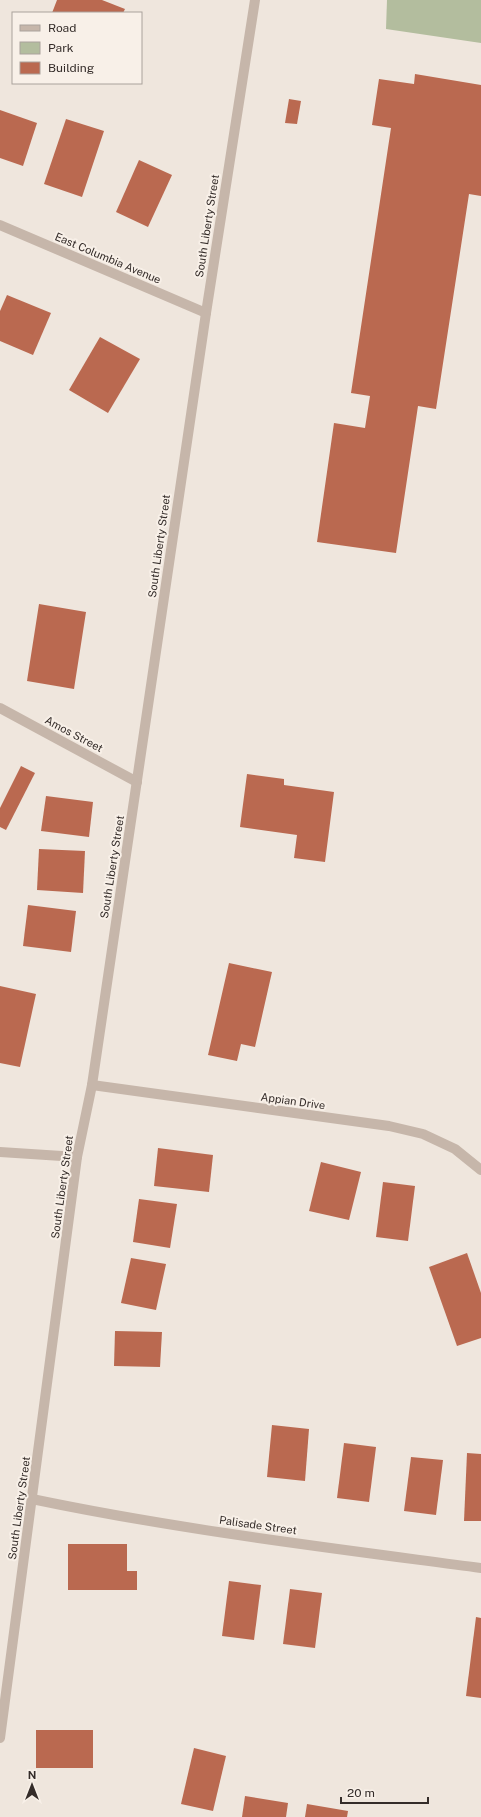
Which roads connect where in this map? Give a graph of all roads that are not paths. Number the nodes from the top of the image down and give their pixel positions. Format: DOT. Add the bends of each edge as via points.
graph roads {
  1 [pos="255,0"];
  2 [pos="0,225"];
  3 [pos="206,313"];
  4 [pos="0,708"];
  5 [pos="137,782"];
  6 [pos="92,1085"];
  7 [pos="0,1152"];
  8 [pos="78,1157"];
  9 [pos="481,1170"];
  10 [pos="32,1499"];
  11 [pos="481,1568"];
  12 [pos="0,1738"];
  1 -- 3 [label="street, South Liberty Street"];
  2 -- 3 [label="street, East Columbia Avenue"];
  3 -- 5 [label="street, South Liberty Street"];
  4 -- 5 [label="street, Amos Street"];
  5 -- 6 [label="street, South Liberty Street"];
  6 -- 8 [label="street, South Liberty Street"];
  6 -- 9 [label="street, Appian Drive" via="389,1126 423,1134 455,1149"];
  7 -- 8 [label="street"];
  8 -- 10 [label="street, South Liberty Street"];
  10 -- 11 [label="street, Palisade Street" via="191,1527"];
  10 -- 12 [label="street, South Liberty Street"];
}
